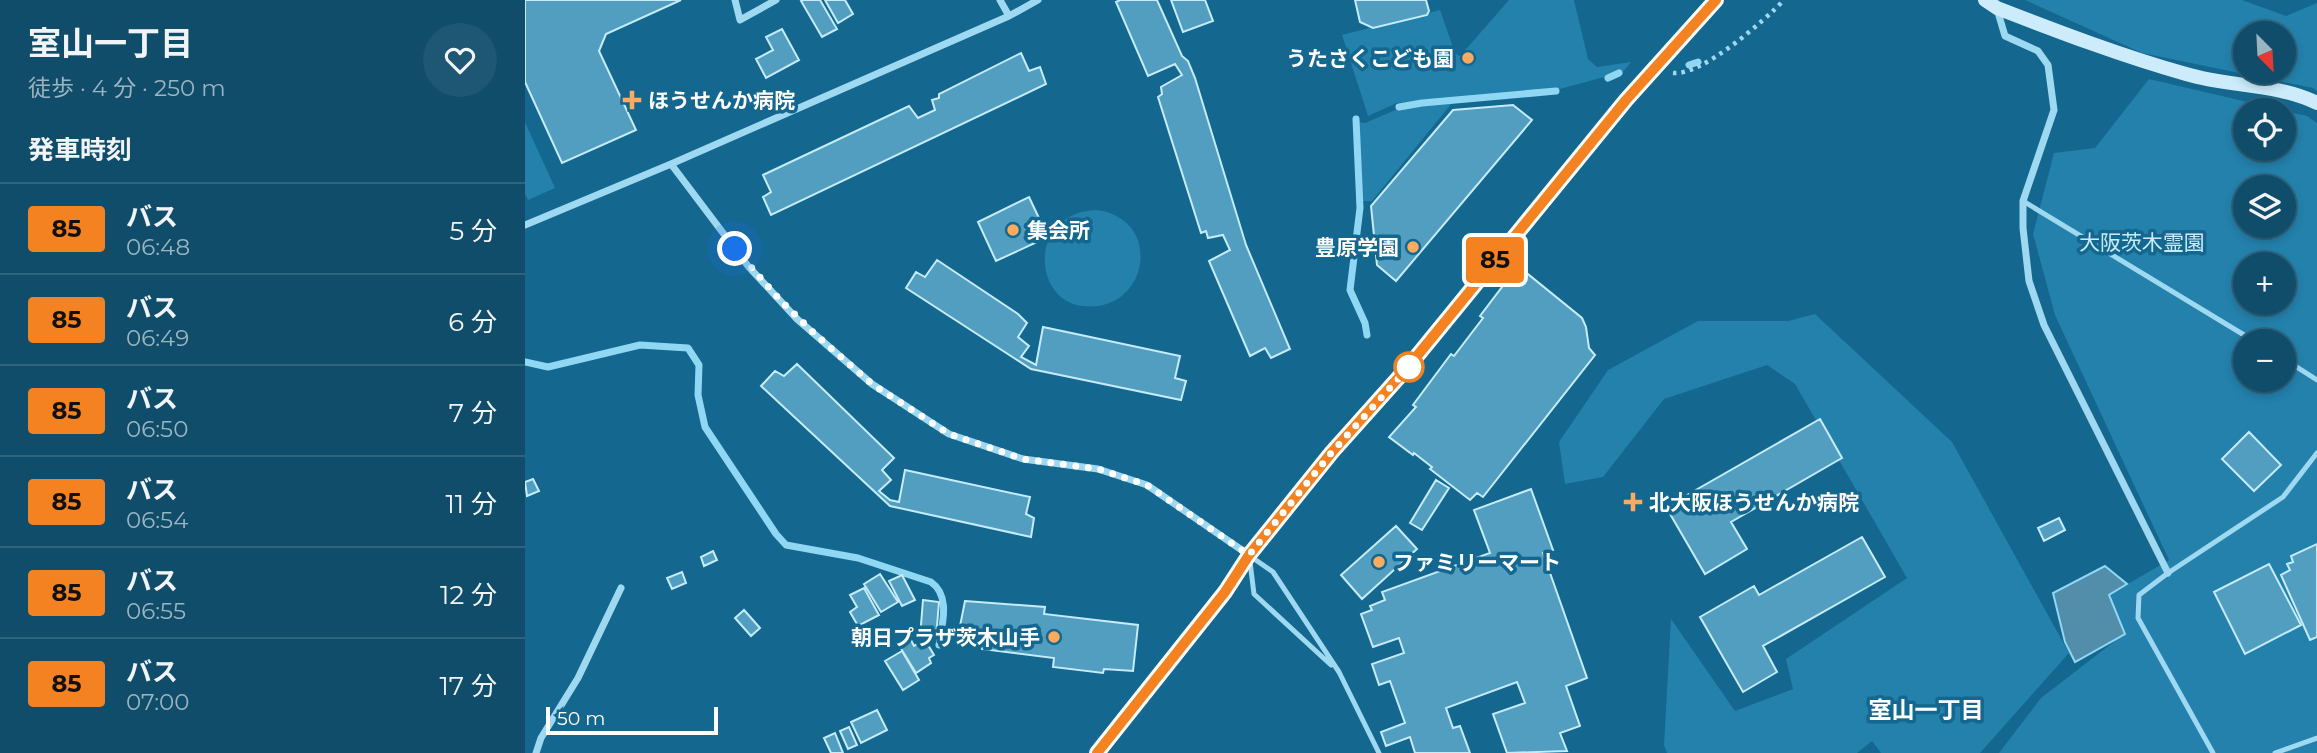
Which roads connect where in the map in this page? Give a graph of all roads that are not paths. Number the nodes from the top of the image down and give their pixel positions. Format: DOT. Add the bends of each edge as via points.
graph roads {
  1 [pos="735,0"];
  2 [pos="776,0"];
  3 [pos="1000,0"];
  4 [pos="1038,0"];
  5 [pos="1716,0"];
  6 [pos="1991,4"];
  7 [pos="1009,16"];
  8 [pos="2317,103"];
  9 [pos="671,164"];
  10 [pos="2023,201"];
  11 [pos="525,225"];
  12 [pos="2234,329"];
  13 [pos="2296,367"];
  14 [pos="2317,380"];
  15 [pos="2317,453"];
  16 [pos="1249,555"];
  17 [pos="2168,573"];
  18 [pos="621,588"];
  19 [pos="1339,672"];
  20 [pos="2317,738"];
  21 [pos="535,753"];
  22 [pos="1097,753"];
  23 [pos="1379,753"];
  24 [pos="2213,753"];
  25 [pos="2275,753"];
  1 -- 2 [label="street" via="740,20"];
  3 -- 7 [label="street"];
  4 -- 7 [label="street"];
  5 -- 16 [label="street" via="1626,100"];
  6 -- 8 [label="street" via="2189,75 2290,92"];
  6 -- 10 [label="street" via="2005,36 2038,51 2048,65 2055,110"];
  7 -- 9 [label="street"];
  9 -- 11 [label="street"];
  9 -- 16 [label="street" via="748,266 797,319 872,384 949,434 1023,459 1098,469 1147,485"];
  10 -- 12 [label="lane"];
  10 -- 17 [label="street" via="2029,281 2045,325"];
  13 -- 14 [label="lane"];
  15 -- 17 [label="lane" via="2283,497"];
  16 -- 19 [label="lane" via="1273,572"];
  16 -- 19 [label="lane" via="1254,594"];
  16 -- 22 [label="street"];
  17 -- 24 [label="lane" via="2139,595 2138,618"];
  18 -- 21 [label="street"];
  19 -- 23 [label="lane"];
  20 -- 25 [label="lane"];
}
